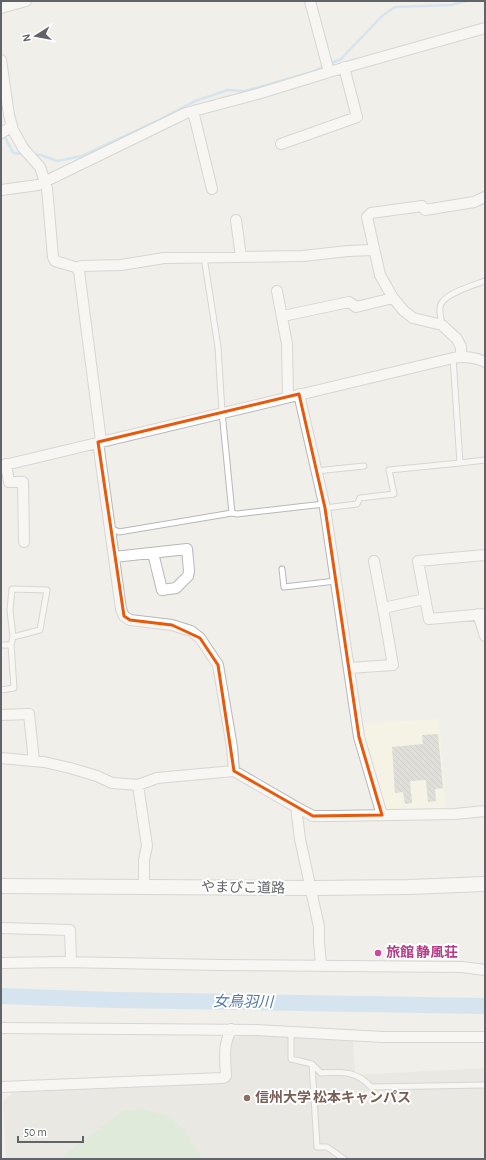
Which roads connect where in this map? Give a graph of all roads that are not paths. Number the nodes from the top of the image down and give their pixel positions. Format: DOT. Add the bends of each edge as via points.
graph roads {
  1 [pos="26,1"];
  2 [pos="310,1"];
  3 [pos="1,8"];
  4 [pos="485,28"];
  5 [pos="1,60"];
  6 [pos="344,67"];
  7 [pos="330,72"];
  8 [pos="193,111"];
  9 [pos="12,126"];
  10 [pos="1,133"];
  11 [pos="281,144"];
  12 [pos="44,182"];
  13 [pos="212,189"];
  14 [pos="1,190"];
  15 [pos="485,197"];
  16 [pos="236,220"];
  17 [pos="373,250"];
  18 [pos="204,257"];
  19 [pos="241,257"];
  20 [pos="76,268"];
  21 [pos="485,281"];
  22 [pos="277,291"];
  23 [pos="393,298"];
  24 [pos="282,316"];
  25 [pos="442,325"];
  26 [pos="457,357"];
  27 [pos="484,361"];
  28 [pos="299,394"];
  29 [pos="288,397"];
  30 [pos="222,412"];
  31 [pos="99,441"];
  32 [pos="485,460"];
  33 [pos="460,463"];
  34 [pos="4,465"];
  35 [pos="364,466"];
  36 [pos="316,471"];
  37 [pos="324,506"];
  38 [pos="232,513"];
  39 [pos="109,527"];
  40 [pos="24,542"];
  41 [pos="153,553"];
  42 [pos="485,555"];
  43 [pos="114,557"];
  44 [pos="374,560"];
  45 [pos="282,569"];
  46 [pos="336,581"];
  47 [pos="425,599"];
  48 [pos="383,608"];
  49 [pos="482,614"];
  50 [pos="485,636"];
  51 [pos="13,637"];
  52 [pos="11,645"];
  53 [pos="1,646"];
  54 [pos="349,668"];
  55 [pos="1,690"];
  56 [pos="1,715"];
  57 [pos="1,758"];
  58 [pos="34,761"];
  59 [pos="234,771"];
  60 [pos="138,785"];
  61 [pos="296,807"];
  62 [pos="485,811"];
  63 [pos="382,815"];
  64 [pos="485,884"];
  65 [pos="1,886"];
  66 [pos="144,886"];
  67 [pos="312,888"];
  68 [pos="1,928"];
  69 [pos="71,962"];
  70 [pos="1,963"];
  71 [pos="320,965"];
  72 [pos="485,970"];
  73 [pos="1,1028"];
  74 [pos="231,1029"];
  75 [pos="291,1031"];
  76 [pos="485,1037"];
  77 [pos="312,1064"];
  78 [pos="485,1085"];
  79 [pos="1,1086"];
  80 [pos="344,1159"];
  1 -- 3 [label="street"];
  2 -- 7 [label="street"];
  4 -- 6 [label="street"];
  5 -- 9 [label="street"];
  6 -- 7 [label="street"];
  6 -- 11 [label="street" via="357,118"];
  7 -- 8 [label="street"];
  8 -- 12 [label="street"];
  8 -- 13 [label="street"];
  9 -- 10 [label="street"];
  9 -- 12 [label="street" via="24,148 40,168"];
  12 -- 14 [label="street"];
  12 -- 20 [label="street" via="53,258"];
  15 -- 17 [label="street" via="474,202 425,210 422,206 371,213 367,217"];
  16 -- 19 [label="street"];
  17 -- 19 [label="street" via="303,256"];
  17 -- 23 [label="street" via="380,276"];
  18 -- 19 [label="street"];
  18 -- 20 [label="street" via="164,258 121,265"];
  18 -- 30 [label="lane" via="218,347"];
  20 -- 31 [label="street" via="83,302"];
  21 -- 25 [label="lane" via="446,297 439,310"];
  22 -- 24 [label="street"];
  23 -- 24 [label="street" via="356,307 349,302"];
  23 -- 25 [label="street" via="413,318"];
  24 -- 29 [label="street" via="287,344"];
  25 -- 26 [label="street" via="461,346"];
  26 -- 27 [label="street"];
  26 -- 28 [label="street"];
  26 -- 33 [label="lane"];
  28 -- 29 [label="street"];
  28 -- 36 [label="street"];
  29 -- 30 [label="street"];
  30 -- 31 [label="street"];
  30 -- 38 [label="lane"];
  31 -- 34 [label="street"];
  31 -- 39 [label="street"];
  32 -- 33 [label="lane"];
  33 -- 37 [label="lane" via="389,470 394,494 360,498 357,504"];
  34 -- 40 [label="street" via="9,482 23,482"];
  35 -- 36 [label="lane"];
  36 -- 37 [label="street"];
  37 -- 38 [label="lane"];
  37 -- 46 [label="street"];
  38 -- 39 [label="lane" via="119,532"];
  39 -- 43 [label="street"];
  41 -- 41 [label="street" via="187,549 188,576 176,588 162,590"];
  41 -- 43 [label="street"];
  42 -- 47 [label="street" via="418,561"];
  43 -- 59 [label="street" via="124,616 130,620 172,625 191,631 200,638 218,665"];
  44 -- 48 [label="street"];
  45 -- 46 [label="lane" via="284,587"];
  46 -- 54 [label="street"];
  47 -- 48 [label="street"];
  47 -- 49 [label="street" via="429,619"];
  48 -- 54 [label="street" via="393,665"];
  49 -- 50 [label="street"];
  51 -- 51 [label="lane" via="40,630 47,590 12,589 10,610"];
  51 -- 52 [label="lane"];
  52 -- 53 [label="lane"];
  52 -- 55 [label="lane" via="14,688"];
  54 -- 63 [label="street" via="359,737"];
  56 -- 58 [label="street" via="29,714"];
  57 -- 58 [label="street"];
  58 -- 60 [label="street" via="70,768 112,783"];
  59 -- 60 [label="street" via="157,778"];
  59 -- 61 [label="street"];
  60 -- 66 [label="street" via="147,846"];
  61 -- 63 [label="street" via="313,816"];
  61 -- 67 [label="street" via="300,839"];
  62 -- 63 [label="street"];
  64 -- 67 [label="street, やまびこ道路"];
  65 -- 66 [label="street, やまびこ道路"];
  66 -- 67 [label="street, やまびこ道路"];
  67 -- 71 [label="street" via="319,927"];
  68 -- 69 [label="street" via="70,930"];
  69 -- 70 [label="street"];
  69 -- 71 [label="street"];
  71 -- 72 [label="street" via="462,967"];
  73 -- 74 [label="street"];
  74 -- 75 [label="street"];
  74 -- 79 [label="street" via="224,1049 226,1076 223,1078"];
  75 -- 76 [label="street" via="382,1037"];
  75 -- 77 [label="lane" via="290,1059"];
  77 -- 78 [label="lane" via="321,1073 344,1072 364,1079 371,1087"];
  77 -- 80 [label="lane" via="317,1147 327,1147"];
}
